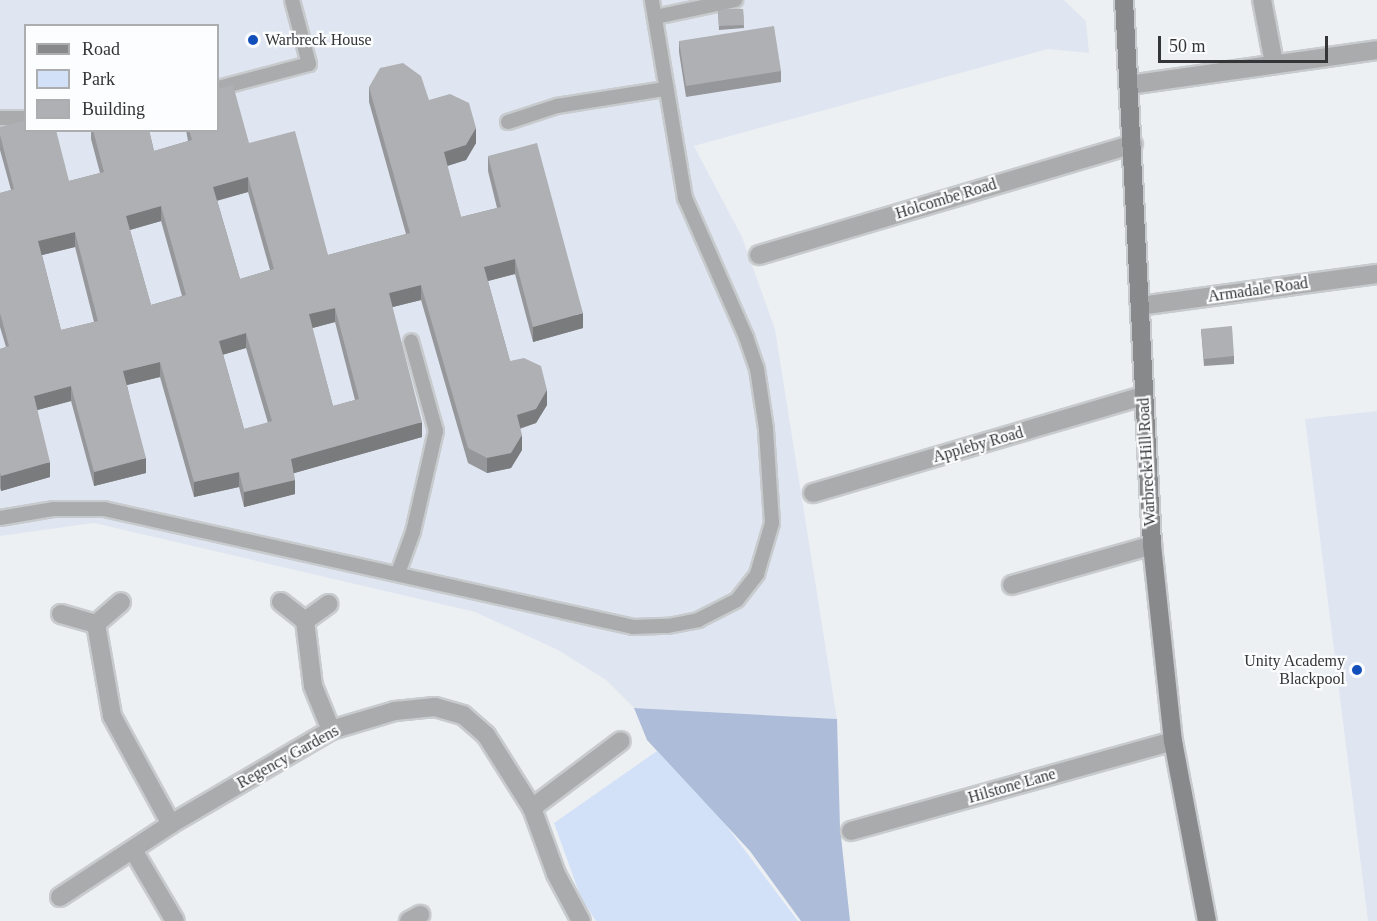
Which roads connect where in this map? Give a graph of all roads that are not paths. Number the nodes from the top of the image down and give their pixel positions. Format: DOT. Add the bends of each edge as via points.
graph roads {
  1 [pos="292,0"];
  2 [pos="652,0"];
  3 [pos="735,0"];
  4 [pos="1124,0"];
  5 [pos="1262,0"];
  6 [pos="656,17"];
  7 [pos="1377,50"];
  8 [pos="1274,63"];
  9 [pos="1129,85"];
  10 [pos="219,88"];
  11 [pos="664,88"];
  12 [pos="0,118"];
  13 [pos="24,118"];
  14 [pos="508,122"];
  15 [pos="1133,144"];
  16 [pos="759,255"];
  17 [pos="1377,274"];
  18 [pos="1140,306"];
  19 [pos="411,341"];
  20 [pos="1143,396"];
  21 [pos="813,494"];
  22 [pos="0,518"];
  23 [pos="1152,545"];
  24 [pos="398,573"];
  25 [pos="1012,585"];
  26 [pos="121,602"];
  27 [pos="281,602"];
  28 [pos="328,604"];
  29 [pos="61,614"];
  30 [pos="305,621"];
  31 [pos="96,624"];
  32 [pos="331,730"];
  33 [pos="621,741"];
  34 [pos="1173,741"];
  35 [pos="532,808"];
  36 [pos="171,824"];
  37 [pos="851,831"];
  38 [pos="133,850"];
  39 [pos="60,897"];
  40 [pos="175,921"];
  41 [pos="581,921"];
  42 [pos="1207,921"];
  1 -- 10 [label="lane" via="309,64"];
  2 -- 6 [label="lane"];
  3 -- 6 [label="lane"];
  4 -- 9 [label="main road, Warbreck Hill Road"];
  5 -- 8 [label="street"];
  6 -- 11 [label="lane"];
  7 -- 8 [label="street"];
  8 -- 9 [label="street"];
  9 -- 15 [label="main road, Warbreck Hill Road"];
  11 -- 14 [label="lane" via="557,106"];
  11 -- 24 [label="lane" via="685,198 757,369 766,429 772,523 757,574 737,600 698,620 633,627"];
  12 -- 13 [label="lane"];
  15 -- 16 [label="street, Holcombe Road"];
  15 -- 18 [label="main road, Warbreck Hill Road"];
  17 -- 18 [label="street, Armadale Road"];
  18 -- 20 [label="main road, Warbreck Hill Road"];
  19 -- 24 [label="lane" via="436,431 413,532"];
  20 -- 21 [label="street, Appleby Road"];
  20 -- 23 [label="main road, Warbreck Hill Road"];
  22 -- 24 [label="lane" via="54,509 104,509"];
  23 -- 25 [label="street"];
  23 -- 34 [label="main road, Warbreck Hill Road"];
  26 -- 31 [label="street"];
  27 -- 30 [label="street"];
  28 -- 30 [label="street"];
  29 -- 31 [label="street"];
  30 -- 32 [label="street" via="313,686"];
  31 -- 36 [label="street" via="112,716"];
  32 -- 35 [label="street, Regency Gardens" via="395,711 435,707 452,710 486,735"];
  32 -- 36 [label="street, Regency Gardens"];
  33 -- 35 [label="street"];
  34 -- 37 [label="street, Hilstone Lane"];
  34 -- 42 [label="main road, Warbreck Hill Road"];
  35 -- 41 [label="street, Regency Gardens" via="556,874"];
  36 -- 38 [label="street, Regency Gardens"];
  38 -- 39 [label="street, Regency Gardens"];
  38 -- 40 [label="street"];
}
